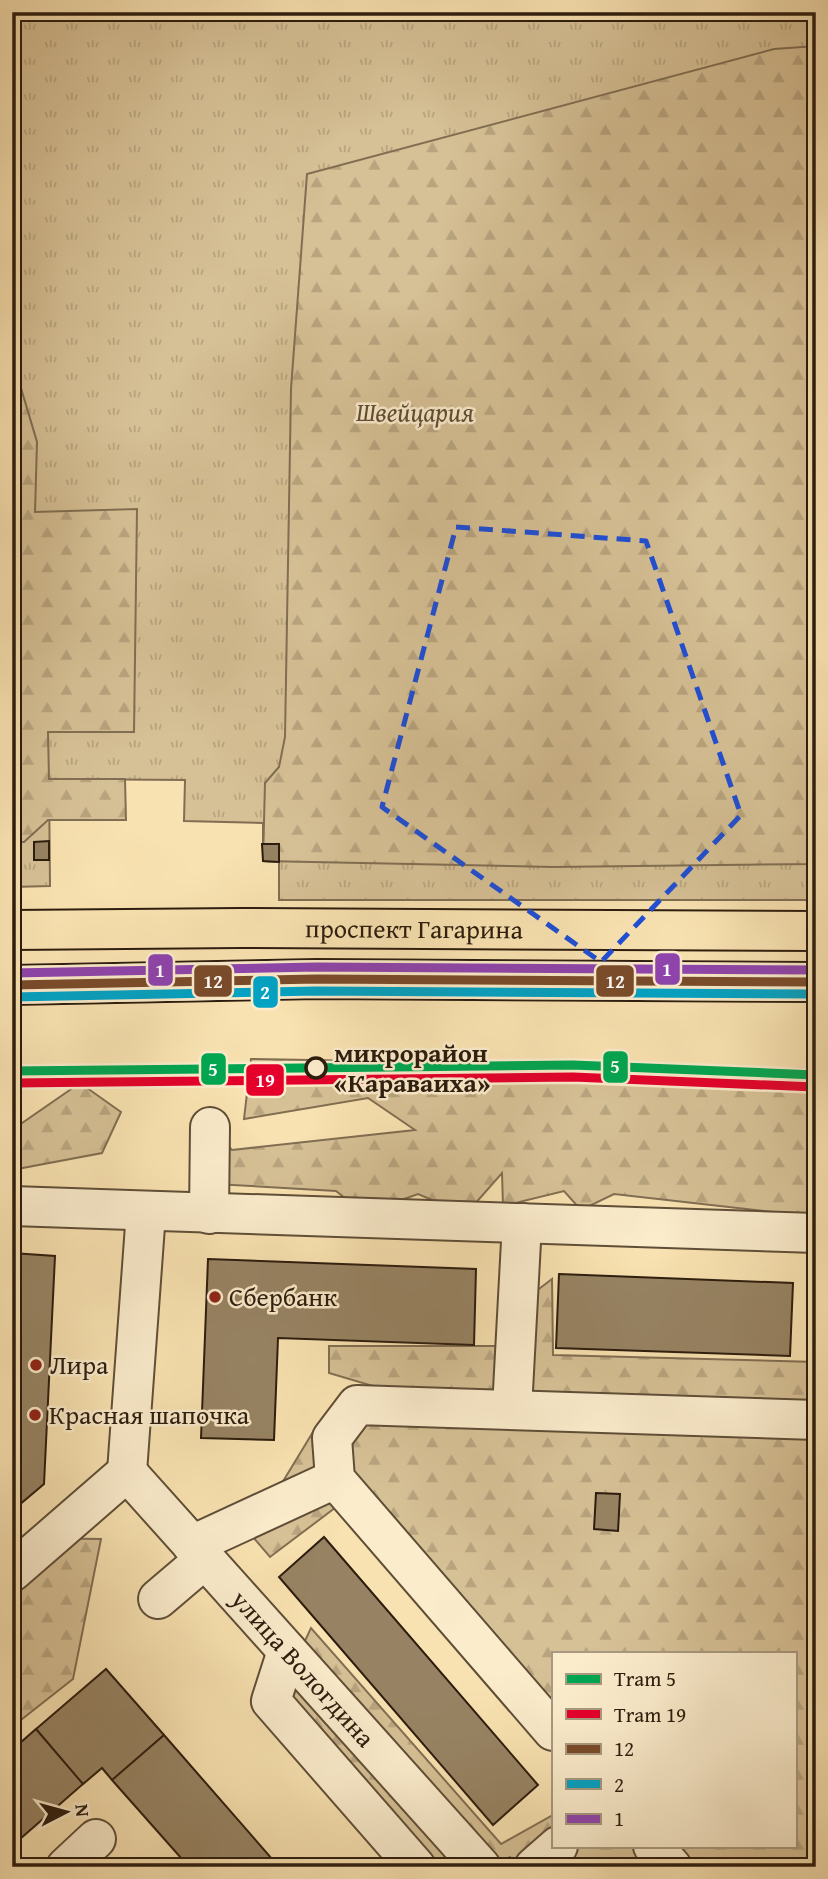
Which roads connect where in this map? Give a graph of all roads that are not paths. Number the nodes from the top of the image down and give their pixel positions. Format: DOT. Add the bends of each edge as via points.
graph roads {
  1 [pos="12,930"];
  2 [pos="816,932"];
  3 [pos="816,982"];
  4 [pos="12,985"];
  5 [pos="210,1127"];
  6 [pos="12,1206"];
  7 [pos="146,1212"];
  8 [pos="209,1214"];
  9 [pos="522,1223"];
  10 [pos="816,1233"];
  11 [pos="512,1409"];
  12 [pos="816,1420"];
  13 [pos="127,1472"];
  14 [pos="335,1479"];
  15 [pos="198,1552"];
  16 [pos="12,1572"];
  17 [pos="158,1599"];
  18 [pos="287,1651"];
  19 [pos="552,1730"];
  20 [pos="96,1839"];
  21 [pos="556,1848"];
  22 [pos="655,1848"];
  23 [pos="66,1867"];
  24 [pos="416,1867"];
  25 [pos="481,1867"];
  26 [pos="534,1867"];
  27 [pos="672,1867"];
  1 -- 2 [label="main road, проспект Гагарина"];
  3 -- 4 [label="main road, проспект Гагарина" via="317,979"];
  5 -- 8 [label="street"];
  6 -- 7 [label="street"];
  7 -- 8 [label="street"];
  7 -- 13 [label="street"];
  8 -- 9 [label="street"];
  9 -- 10 [label="street"];
  9 -- 11 [label="street"];
  11 -- 12 [label="street"];
  11 -- 14 [label="street" via="357,1405 332,1438"];
  13 -- 15 [label="street, улица Вологдина"];
  13 -- 16 [label="street"];
  14 -- 15 [label="street"];
  14 -- 19 [label="street"];
  15 -- 17 [label="street"];
  15 -- 18 [label="street, улица Вологдина"];
  18 -- 24 [label="street" via="271,1701"];
  18 -- 25 [label="street, улица Вологдина"];
  20 -- 23 [label="street"];
  21 -- 26 [label="street"];
  22 -- 27 [label="street"];
}
